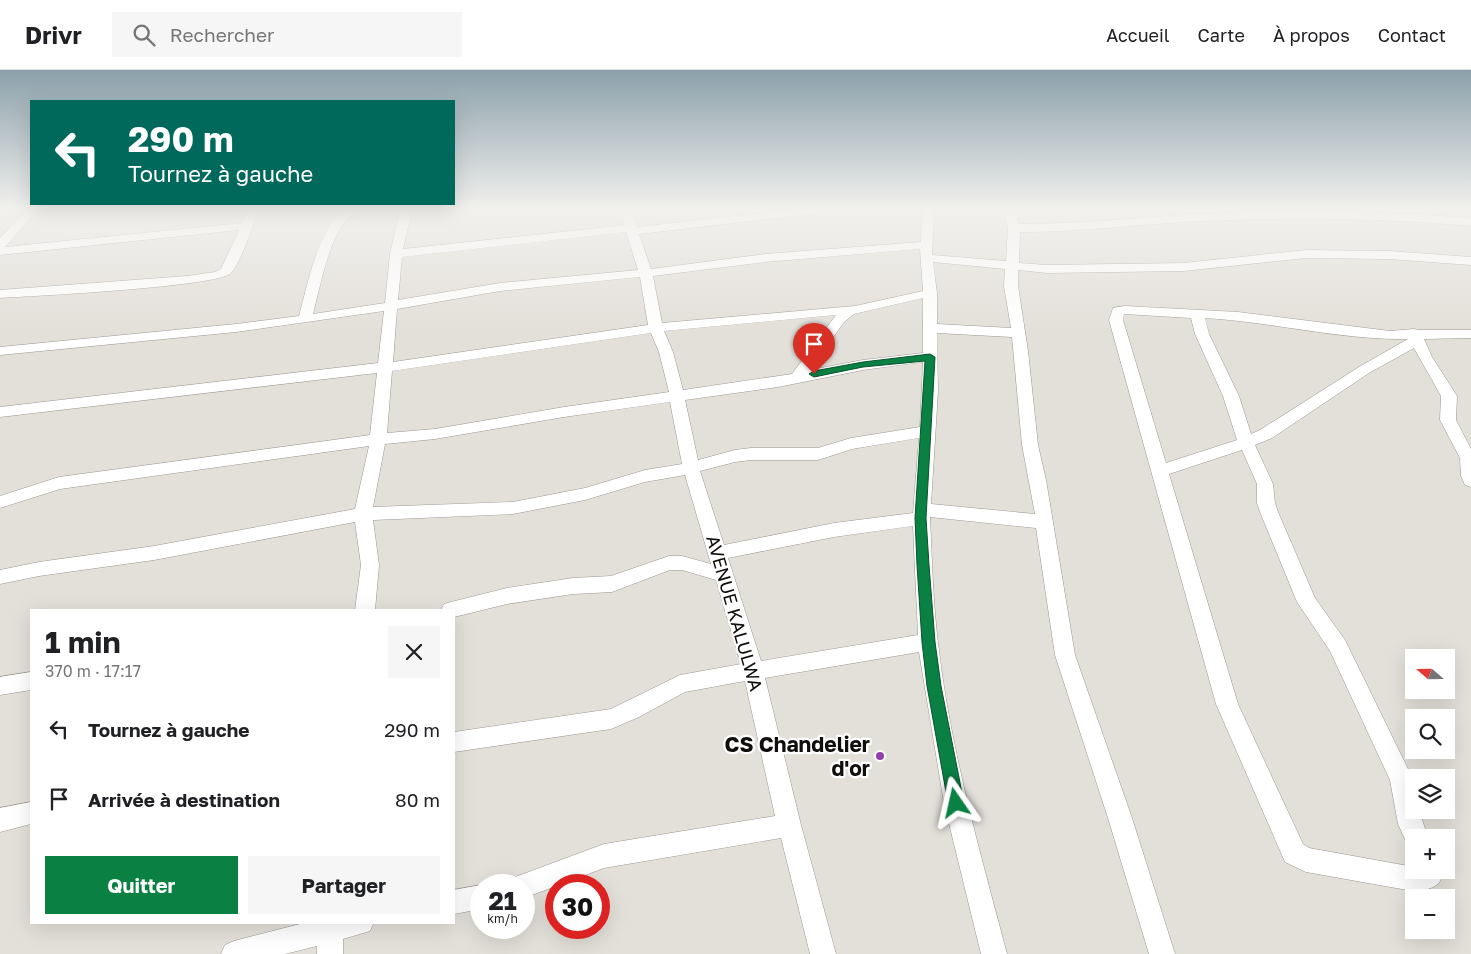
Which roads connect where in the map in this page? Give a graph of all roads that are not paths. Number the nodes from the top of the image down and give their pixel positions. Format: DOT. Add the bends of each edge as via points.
graph roads {
  1 [pos="235,251"];
  2 [pos="325,251"];
  3 [pos="423,251"];
  4 [pos="638,251"];
  5 [pos="920,251"];
  6 [pos="926,251"];
  7 [pos="928,251"];
  8 [pos="1013,251"];
  9 [pos="396,254"];
  10 [pos="1471,261"];
  11 [pos="1013,265"];
  12 [pos="646,273"];
  13 [pos="930,293"];
  14 [pos="0,294"];
  15 [pos="391,306"];
  16 [pos="854,308"];
  17 [pos="1198,315"];
  18 [pos="305,319"];
  19 [pos="656,328"];
  20 [pos="930,328"];
  21 [pos="1018,333"];
  22 [pos="1471,334"];
  23 [pos="1416,337"];
  24 [pos="0,351"];
  25 [pos="930,357"];
  26 [pos="387,367"];
  27 [pos="797,377"];
  28 [pos="677,396"];
  29 [pos="0,412"];
  30 [pos="927,431"];
  31 [pos="378,439"];
  32 [pos="1246,442"];
  33 [pos="691,468"];
  34 [pos="1159,471"];
  35 [pos="1471,481"];
  36 [pos="0,502"];
  37 [pos="363,514"];
  38 [pos="921,514"];
  39 [pos="1045,522"];
  40 [pos="718,553"];
  41 [pos="725,575"];
  42 [pos="0,577"];
  43 [pos="365,609"];
  44 [pos="455,609"];
  45 [pos="928,642"];
  46 [pos="753,670"];
  47 [pos="30,681"];
  48 [pos="0,686"];
  49 [pos="455,742"];
  50 [pos="30,813"];
  51 [pos="0,820"];
  52 [pos="789,825"];
  53 [pos="1412,829"];
  54 [pos="1405,878"];
  55 [pos="535,882"];
  56 [pos="470,899"];
  57 [pos="455,902"];
  58 [pos="356,924"];
  59 [pos="329,936"];
  60 [pos="234,954"];
  61 [pos="823,954"];
  62 [pos="994,954"];
  63 [pos="1162,954"];
  1 -- 14 [label="street" via="226,271 218,275"];
  2 -- 18 [label="street"];
  3 -- 9 [label="street"];
  4 -- 12 [label="street, AVENUE KALULWA"];
  5 -- 12 [label="street" via="765,258"];
  6 -- 13 [label="street"];
  7 -- 11 [label="street"];
  8 -- 11 [label="street"];
  9 -- 15 [label="street"];
  10 -- 11 [label="street" via="1432,256 1306,254 1184,267 1046,268"];
  11 -- 21 [label="street" via="1011,286"];
  12 -- 15 [label="street" via="500,287"];
  12 -- 19 [label="street, AVENUE KALULWA"];
  13 -- 16 [label="street"];
  13 -- 20 [label="street"];
  15 -- 18 [label="street"];
  15 -- 26 [label="street"];
  16 -- 19 [label="street"];
  16 -- 27 [label="street" via="839,319"];
  17 -- 23 [label="street" via="1238,316"];
  17 -- 32 [label="street" via="1202,334 1231,396"];
  17 -- 34 [label="street" via="1118,311 1116,320"];
  18 -- 24 [label="street"];
  19 -- 26 [label="street"];
  19 -- 28 [label="street, AVENUE KALULWA"];
  20 -- 21 [label="street"];
  20 -- 25 [label="street"];
  21 -- 39 [label="street" via="1030,445"];
  22 -- 23 [label="street"];
  23 -- 32 [label="street" via="1266,434"];
  23 -- 35 [label="street" via="1449,396 1449,424 1470,463 1468,476"];
  25 -- 27 [label="street" via="863,364"];
  25 -- 30 [label="street"];
  26 -- 29 [label="street"];
  26 -- 31 [label="street"];
  27 -- 28 [label="street"];
  28 -- 31 [label="street" via="435,434"];
  28 -- 33 [label="street, AVENUE KALULWA"];
  30 -- 33 [label="street" via="851,444 818,454 751,454"];
  30 -- 38 [label="street"];
  31 -- 36 [label="street" via="58,484"];
  31 -- 37 [label="street"];
  32 -- 34 [label="street"];
  32 -- 53 [label="street" via="1265,484 1269,512 1307,602 1338,646 1401,779"];
  33 -- 37 [label="street" via="513,508"];
  33 -- 40 [label="street, AVENUE KALULWA"];
  34 -- 54 [label="street" via="1227,704 1294,853 1306,860"];
  37 -- 42 [label="street" via="154,553"];
  37 -- 43 [label="street" via="370,565"];
  38 -- 39 [label="street"];
  38 -- 40 [label="street"];
  38 -- 45 [label="street"];
  39 -- 63 [label="street" via="1066,655"];
  40 -- 41 [label="street, AVENUE KALULWA"];
  41 -- 44 [label="street" via="682,563 669,563 612,584 507,596"];
  41 -- 46 [label="street, AVENUE KALULWA"];
  45 -- 46 [label="street"];
  45 -- 62 [label="street" via="956,803"];
  46 -- 49 [label="street" via="678,684 626,714 611,719"];
  46 -- 52 [label="street, AVENUE KALULWA"];
  47 -- 48 [label="street"];
  50 -- 51 [label="street"];
  52 -- 55 [label="street" via="604,856"];
  52 -- 61 [label="street, AVENUE KALULWA"];
  56 -- 57 [label="street"];
  58 -- 59 [label="street"];
  59 -- 60 [label="street"];
}
